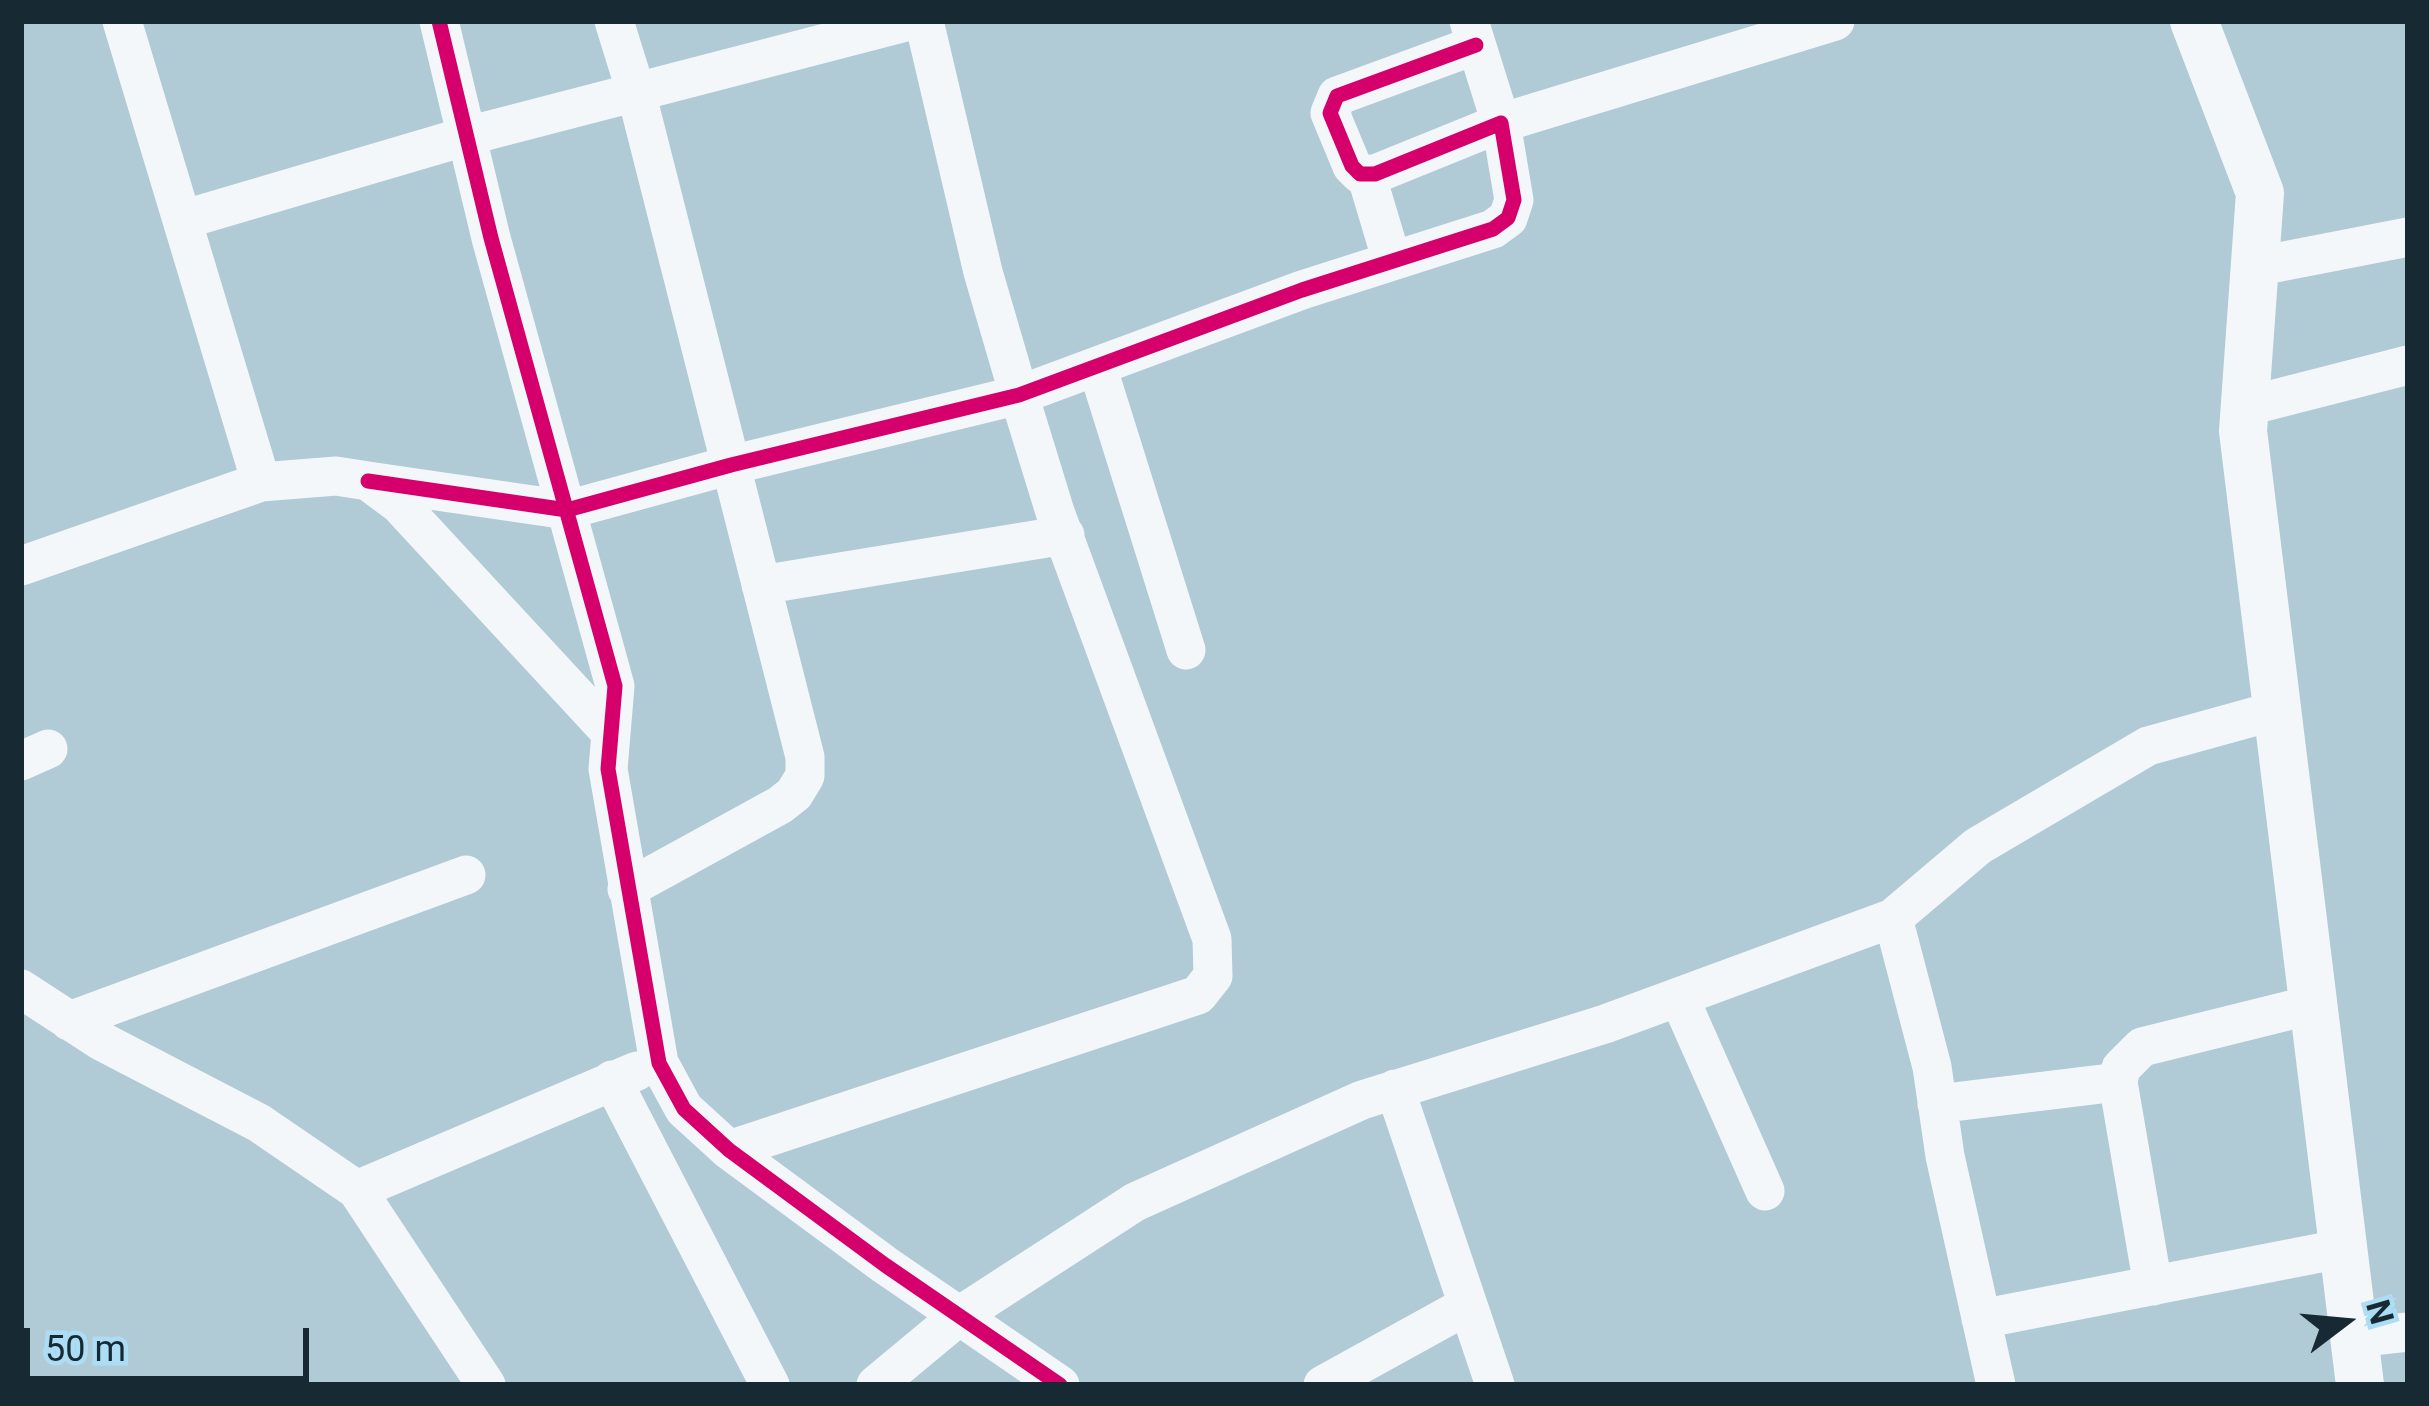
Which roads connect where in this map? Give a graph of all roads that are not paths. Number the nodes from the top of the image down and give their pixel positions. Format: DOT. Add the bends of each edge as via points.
graph roads {
  1 [pos="122,21"];
  2 [pos="440,21"];
  3 [pos="614,21"];
  4 [pos="910,21"];
  5 [pos="924,21"];
  6 [pos="1834,21"];
  7 [pos="2194,21"];
  8 [pos="1473,33"];
  9 [pos="636,92"];
  10 [pos="1501,123"];
  11 [pos="466,136"];
  12 [pos="1366,174"];
  13 [pos="182,220"];
  14 [pos="2408,237"];
  15 [pos="1392,261"];
  16 [pos="2254,267"];
  17 [pos="2408,365"];
  18 [pos="1097,366"];
  19 [pos="1019,395"];
  20 [pos="2244,406"];
  21 [pos="731,465"];
  22 [pos="368,481"];
  23 [pos="262,482"];
  24 [pos="566,510"];
  25 [pos="1064,535"];
  26 [pos="21,566"];
  27 [pos="761,585"];
  28 [pos="1186,650"];
  29 [pos="2278,710"];
  30 [pos="611,733"];
  31 [pos="466,875"];
  32 [pos="627,890"];
  33 [pos="1894,918"];
  34 [pos="21,989"];
  35 [pos="1678,997"];
  36 [pos="2315,1004"];
  37 [pos="69,1021"];
  38 [pos="659,1063"];
  39 [pos="613,1080"];
  40 [pos="2118,1082"];
  41 [pos="1395,1089"];
  42 [pos="1937,1104"];
  43 [pos="729,1150"];
  44 [pos="357,1190"];
  45 [pos="1765,1191"];
  46 [pos="2345,1248"];
  47 [pos="2153,1286"];
  48 [pos="1468,1305"];
  49 [pos="959,1316"];
  50 [pos="1981,1319"];
  51 [pos="2408,1332"];
  52 [pos="2357,1362"];
  53 [pos="486,1385"];
  54 [pos="770,1385"];
  55 [pos="876,1385"];
  56 [pos="1060,1385"];
  57 [pos="1323,1385"];
  58 [pos="1495,1385"];
  59 [pos="1996,1385"];
  1 -- 13 [label="street"];
  2 -- 11 [label="street"];
  3 -- 9 [label="street"];
  4 -- 9 [label="street"];
  5 -- 19 [label="street"];
  6 -- 10 [label="street"];
  7 -- 16 [label="main road" via="2260,193"];
  8 -- 10 [label="street"];
  8 -- 12 [label="street" via="1337,95 1330,113 1352,166"];
  9 -- 11 [label="street"];
  9 -- 21 [label="street"];
  10 -- 12 [label="street"];
  10 -- 15 [label="street" via="1514,200 1508,218"];
  11 -- 13 [label="street"];
  11 -- 24 [label="street"];
  12 -- 15 [label="street"];
  13 -- 23 [label="street"];
  14 -- 16 [label="street"];
  15 -- 18 [label="street"];
  16 -- 20 [label="main road"];
  17 -- 20 [label="street"];
  18 -- 19 [label="street"];
  18 -- 28 [label="street"];
  19 -- 21 [label="street"];
  19 -- 25 [label="street"];
  20 -- 29 [label="main road"];
  21 -- 24 [label="street"];
  21 -- 27 [label="street"];
  22 -- 23 [label="street"];
  22 -- 24 [label="street"];
  22 -- 30 [label="street"];
  23 -- 26 [label="street"];
  24 -- 30 [label="street" via="615,686"];
  25 -- 27 [label="street"];
  25 -- 43 [label="street" via="1212,939 1213,976 1198,995"];
  27 -- 32 [label="street" via="805,776 780,805"];
  29 -- 33 [label="street" via="2148,746 1978,846"];
  29 -- 36 [label="main road"];
  30 -- 32 [label="street" via="608,769"];
  31 -- 37 [label="street"];
  32 -- 38 [label="street"];
  33 -- 35 [label="street"];
  33 -- 42 [label="street"];
  34 -- 37 [label="street"];
  35 -- 41 [label="street"];
  35 -- 45 [label="street"];
  36 -- 40 [label="street" via="2142,1047 2120,1068"];
  36 -- 46 [label="main road"];
  37 -- 44 [label="street" via="260,1123"];
  38 -- 39 [label="street"];
  38 -- 43 [label="street" via="684,1109"];
  39 -- 44 [label="street"];
  39 -- 54 [label="street"];
  40 -- 42 [label="street"];
  40 -- 47 [label="street"];
  41 -- 48 [label="street"];
  41 -- 49 [label="street" via="1135,1202"];
  42 -- 50 [label="street"];
  43 -- 49 [label="street"];
  44 -- 53 [label="street"];
  46 -- 47 [label="street"];
  46 -- 52 [label="main road"];
  47 -- 50 [label="street"];
  48 -- 57 [label="street"];
  48 -- 58 [label="street"];
  49 -- 55 [label="street"];
  49 -- 56 [label="street"];
  50 -- 59 [label="street"];
  51 -- 52 [label="street"];
}
